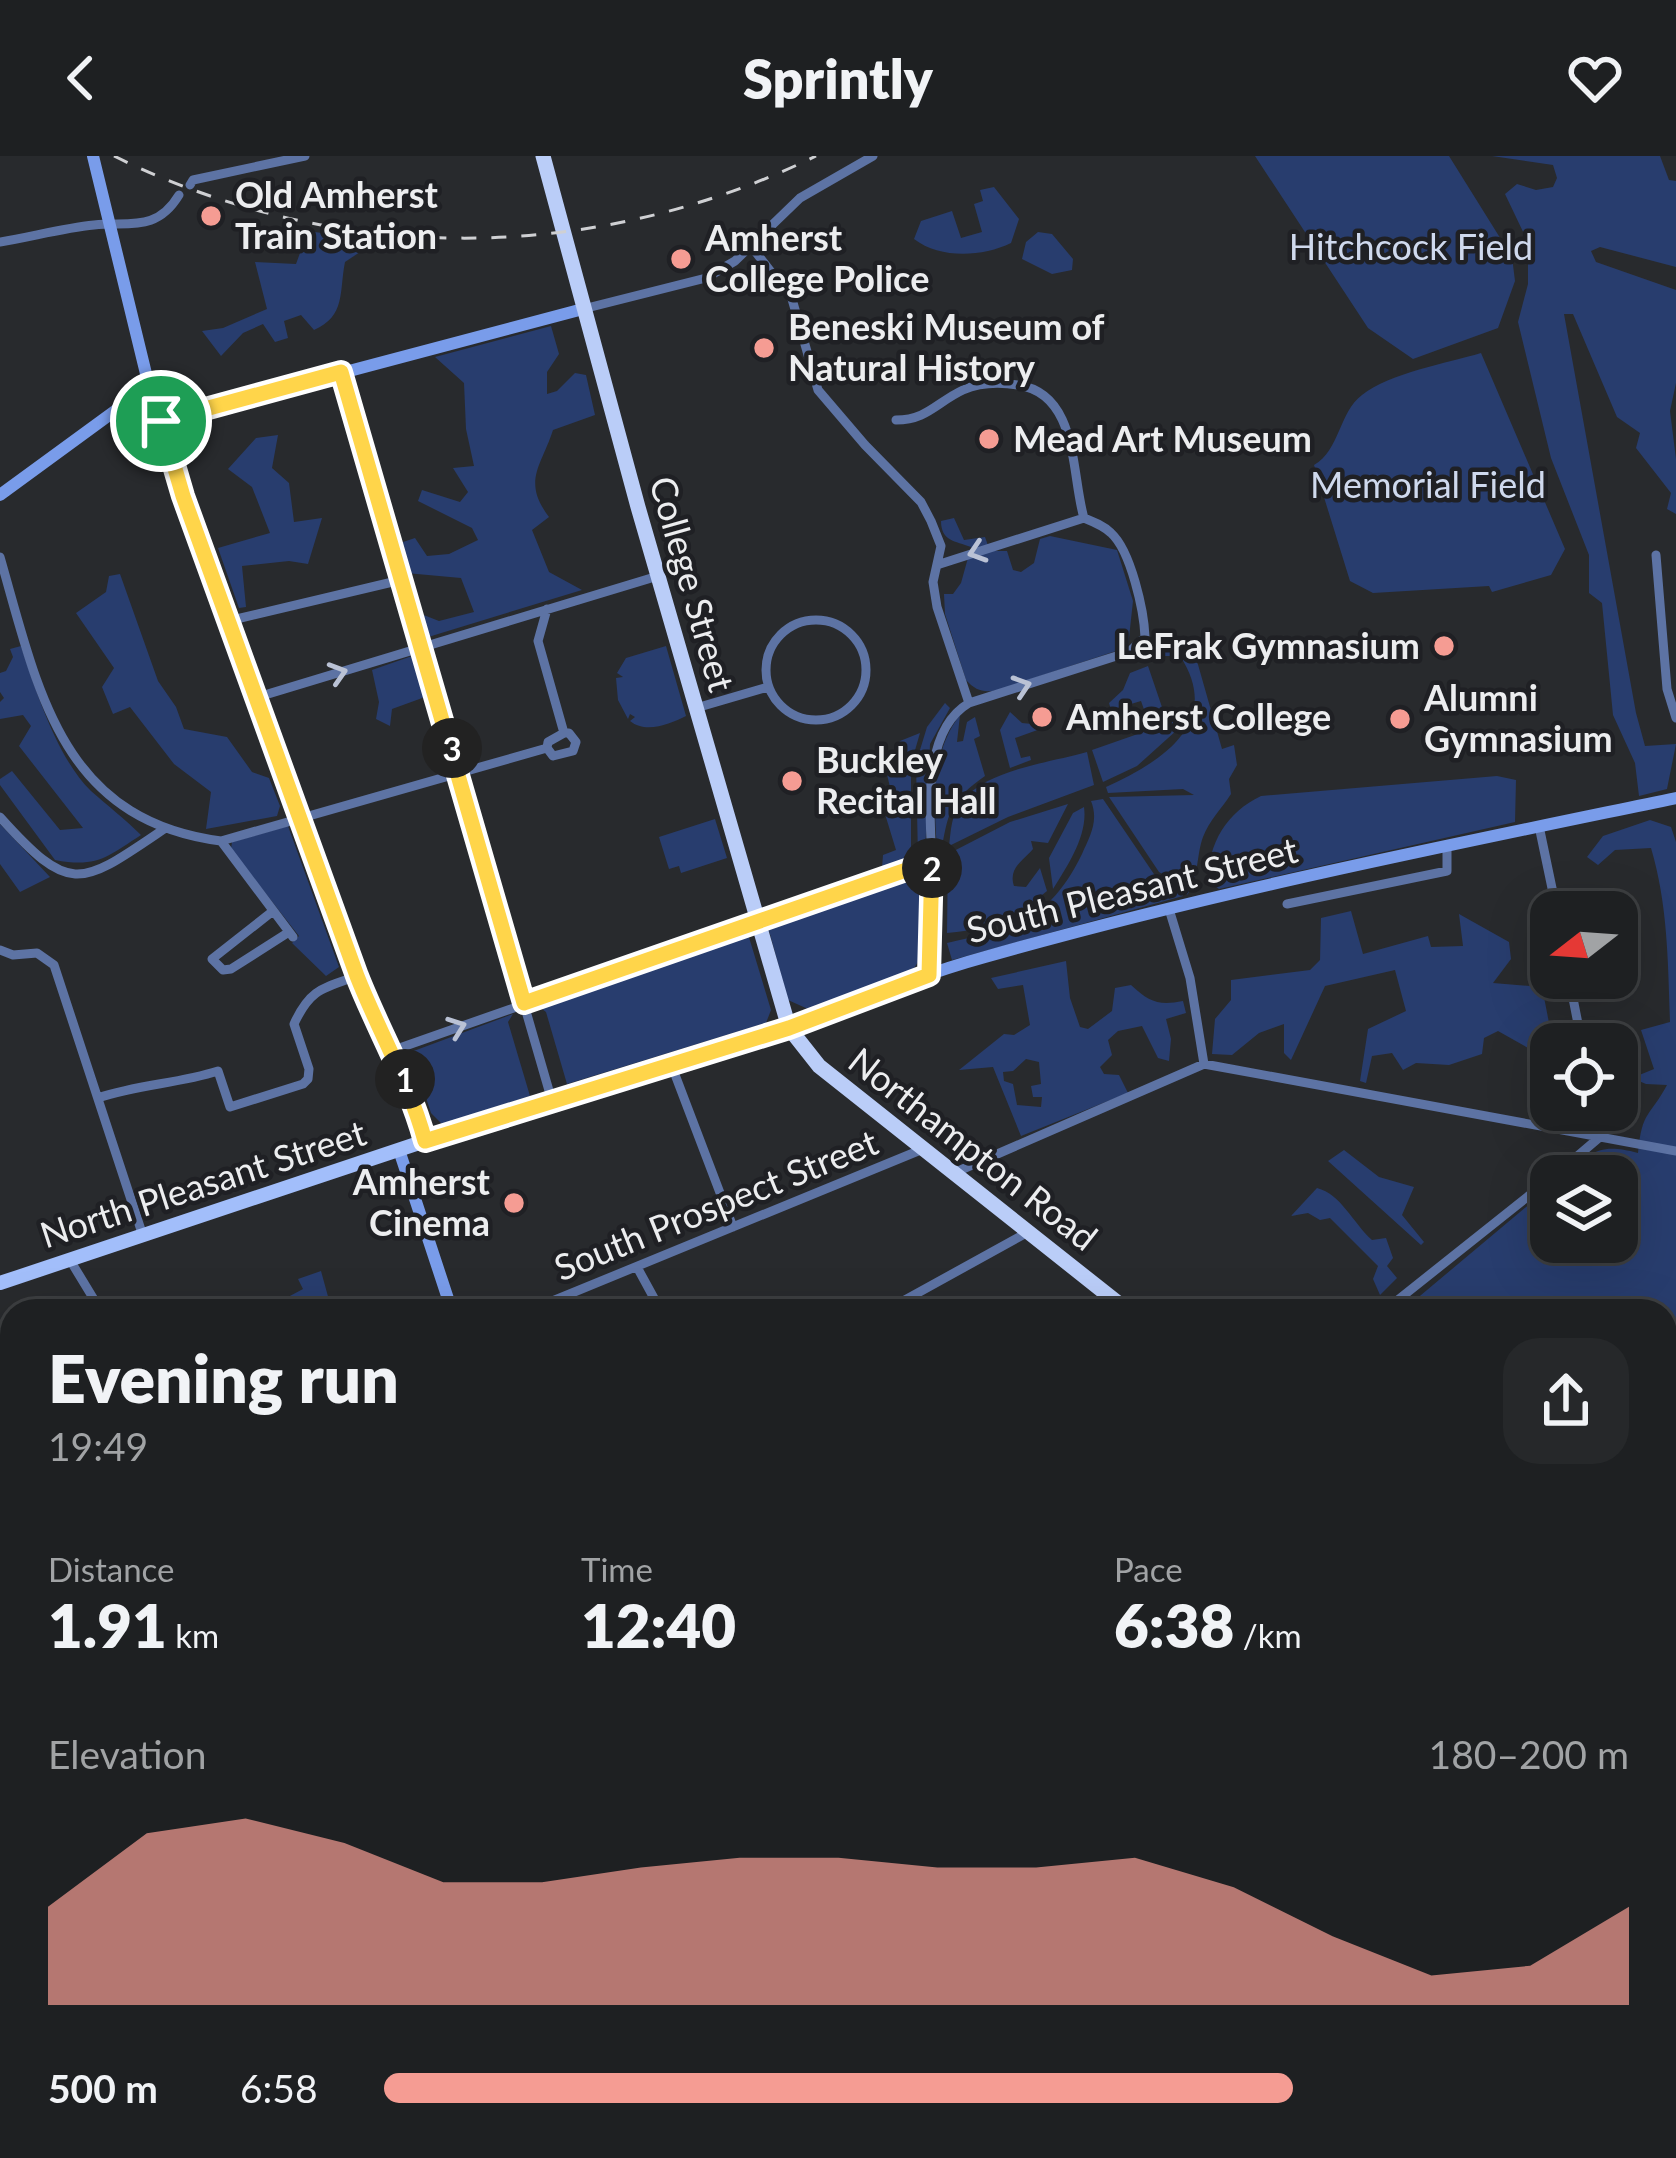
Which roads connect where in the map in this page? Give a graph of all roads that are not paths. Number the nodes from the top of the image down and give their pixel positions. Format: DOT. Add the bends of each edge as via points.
graph roads {
  1 [pos="93,156"];
  2 [pos="305,156"];
  3 [pos="543,156"];
  4 [pos="872,156"];
  5 [pos="190,185"];
  6 [pos="179,195"];
  7 [pos="111,226"];
  8 [pos="0,242"];
  9 [pos="751,246"];
  10 [pos="583,309"];
  11 [pos="341,372"];
  12 [pos="149,386"];
  13 [pos="896,420"];
  14 [pos="161,421"];
  15 [pos="0,495"];
  16 [pos="1084,518"];
  17 [pos="1656,555"];
  18 [pos="0,557"];
  19 [pos="940,564"];
  20 [pos="658,576"];
  21 [pos="401,580"];
  22 [pos="547,609"];
  23 [pos="228,621"];
  24 [pos="421,647"];
  25 [pos="768,687"];
  26 [pos="255,698"];
  27 [pos="969,703"];
  28 [pos="696,708"];
  29 [pos="1676,718"];
  30 [pos="564,733"];
  31 [pos="547,748"];
  32 [pos="459,773"];
  33 [pos="1676,798"];
  34 [pos="0,817"];
  35 [pos="300,819"];
  36 [pos="1540,826"];
  37 [pos="164,829"];
  38 [pos="221,841"];
  39 [pos="1447,845"];
  40 [pos="932,861"];
  41 [pos="1553,891"];
  42 [pos="1287,904"];
  43 [pos="1169,909"];
  44 [pos="273,911"];
  45 [pos="757,922"];
  46 [pos="0,950"];
  47 [pos="929,975"];
  48 [pos="357,976"];
  49 [pos="524,1003"];
  50 [pos="789,1028"];
  51 [pos="391,1051"];
  52 [pos="671,1063"];
  53 [pos="1204,1064"];
  54 [pos="98,1097"];
  55 [pos="552,1101"];
  56 [pos="1600,1131"];
  57 [pos="1601,1136"];
  58 [pos="425,1141"];
  59 [pos="924,1149"];
  60 [pos="399,1150"];
  61 [pos="1674,1151"];
  62 [pos="1578,1155"];
  63 [pos="956,1172"];
  64 [pos="1530,1195"];
  65 [pos="733,1227"];
  66 [pos="1030,1231"];
  67 [pos="143,1236"];
  68 [pos="70,1260"];
  69 [pos="637,1267"];
  70 [pos="0,1283"];
  71 [pos="94,1299"];
  72 [pos="448,1299"];
  73 [pos="558,1299"];
  74 [pos="654,1299"];
  75 [pos="907,1299"];
  76 [pos="1113,1299"];
  77 [pos="1399,1299"];
  1 -- 7 [label="main road"];
  2 -- 5 [label="street"];
  3 -- 10 [label="highway, College Street"];
  4 -- 9 [label="street" via="800,198"];
  6 -- 7 [label="street" via="156,217"];
  7 -- 8 [label="street"];
  7 -- 12 [label="main road"];
  9 -- 10 [label="street" via="706,278"];
  9 -- 19 [label="street" via="792,299 818,389 921,502"];
  10 -- 11 [label="main road"];
  10 -- 20 [label="highway, College Street"];
  11 -- 14 [label="main road"];
  11 -- 21 [label="street"];
  12 -- 14 [label="main road"];
  12 -- 15 [label="main road"];
  13 -- 16 [label="street" via="920,418 976,386 1034,389 1057,409"];
  14 -- 23 [label="main road"];
  16 -- 19 [label="street, one-way"];
  27 -- 16 [label="street, one-way" via="1129,652 1145,637 1121,547"];
  17 -- 29 [label="street"];
  18 -- 37 [label="street" via="58,732 110,796"];
  19 -- 27 [label="street" via="937,607"];
  20 -- 22 [label="street"];
  20 -- 28 [label="highway, College Street"];
  21 -- 23 [label="street"];
  21 -- 24 [label="street"];
  22 -- 24 [label="street"];
  22 -- 30 [label="street" via="538,641"];
  23 -- 26 [label="main road"];
  26 -- 24 [label="street, one-way"];
  24 -- 32 [label="street"];
  25 -- 25 [label="street" via="797,718 826,720 860,695 863,653 834,623 792,626 766,659"];
  25 -- 28 [label="street"];
  26 -- 35 [label="main road"];
  27 -- 40 [label="street" via="948,719 936,754"];
  28 -- 45 [label="highway, College Street"];
  30 -- 31 [label="street"];
  30 -- 31 [label="street" via="573,737 573,751 554,756"];
  31 -- 32 [label="street"];
  32 -- 35 [label="street"];
  32 -- 49 [label="street"];
  33 -- 36 [label="main road, South Pleasant Street"];
  34 -- 37 [label="street" via="38,859 67,873 98,871"];
  35 -- 38 [label="street"];
  35 -- 48 [label="main road"];
  36 -- 39 [label="main road, South Pleasant Street"];
  36 -- 41 [label="street"];
  37 -- 38 [label="street"];
  38 -- 44 [label="street"];
  39 -- 42 [label="street, South Pleasant Street" via="1447,871"];
  39 -- 43 [label="main road, South Pleasant Street"];
  40 -- 45 [label="street"];
  40 -- 47 [label="street"];
  43 -- 47 [label="main road, South Pleasant Street"];
  43 -- 53 [label="street"];
  44 -- 44 [label="street" via="224,946 214,963 231,969 291,934"];
  45 -- 49 [label="street"];
  45 -- 50 [label="highway, College Street"];
  46 -- 54 [label="street" via="37,953 55,965"];
  47 -- 50 [label="main road, South Pleasant Street"];
  48 -- 51 [label="main road"];
  48 -- 54 [label="street" via="314,992 297,1017 309,1070 303,1084 230,1107 218,1071"];
  51 -- 49 [label="street, one-way"];
  49 -- 55 [label="street"];
  50 -- 52 [label="main road, South Pleasant Street"];
  50 -- 59 [label="highway, Northampton Road" via="808,1057"];
  51 -- 58 [label="main road"];
  52 -- 55 [label="main road, South Pleasant Street"];
  52 -- 65 [label="street"];
  53 -- 57 [label="street"];
  53 -- 63 [label="street"];
  54 -- 67 [label="street"];
  55 -- 58 [label="main road, South Pleasant Street"];
  56 -- 57 [label="street"];
  57 -- 61 [label="street"];
  57 -- 62 [label="street"];
  58 -- 60 [label="main road, North Pleasant Street"];
  59 -- 63 [label="highway, Northampton Road"];
  59 -- 65 [label="street, South Prospect Street"];
  60 -- 67 [label="main road, North Pleasant Street"];
  60 -- 72 [label="main road"];
  63 -- 66 [label="highway, Northampton Road"];
  64 -- 77 [label="street"];
  65 -- 69 [label="street, South Prospect Street"];
  66 -- 75 [label="street"];
  66 -- 76 [label="highway, Northampton Road"];
  67 -- 68 [label="main road, North Pleasant Street"];
  68 -- 70 [label="main road, North Pleasant Street"];
  68 -- 71 [label="street"];
  69 -- 73 [label="street, South Prospect Street"];
  69 -- 74 [label="street"];
}
